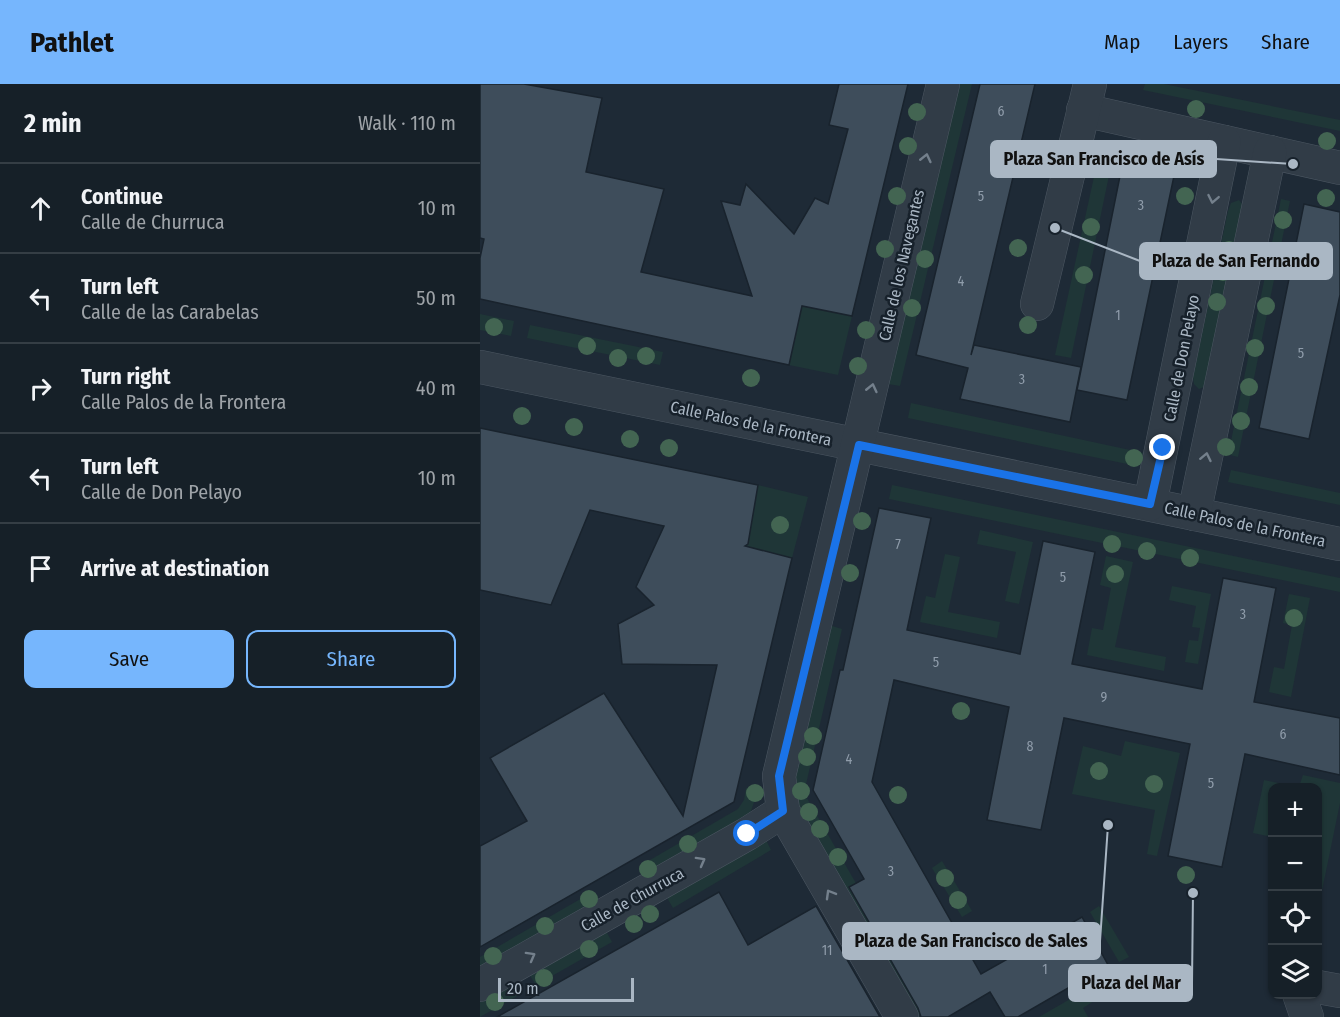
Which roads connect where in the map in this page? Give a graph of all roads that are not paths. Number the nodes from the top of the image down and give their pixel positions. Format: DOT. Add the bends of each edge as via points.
graph roads {
  1 [pos="943,84"];
  2 [pos="1087,97"];
  3 [pos="1248,147"];
  4 [pos="1340,168"];
  5 [pos="1037,304"];
  6 [pos="480,367"];
  7 [pos="859,445"];
  8 [pos="1150,504"];
  9 [pos="1194,514"];
  10 [pos="1340,544"];
  11 [pos="783,811"];
  12 [pos="480,985"];
  13 [pos="1322,988"];
  14 [pos="1340,991"];
  15 [pos="1301,999"];
  16 [pos="902,1017"];
  17 [pos="1307,1017"];
  7 -- 1 [label="street, Calle de los Navegantes, one-way"];
  2 -- 3 [label="street"];
  2 -- 5 [label="street"];
  3 -- 4 [label="street"];
  3 -- 8 [label="street, Calle de Don Pelayo, one-way"];
  9 -- 3 [label="street, one-way"];
  6 -- 7 [label="street, Calle Palos de la Frontera"];
  7 -- 8 [label="street, Calle Palos de la Frontera"];
  7 -- 11 [label="street, Calle de los Navegantes" via="779,776"];
  8 -- 9 [label="street, Calle Palos de la Frontera"];
  9 -- 10 [label="street, Calle Palos de la Frontera"];
  12 -- 11 [label="street, Calle de Churruca, one-way"];
  16 -- 11 [label="street, one-way"];
  13 -- 14 [label="street"];
  15 -- 17 [label="street"];
}
